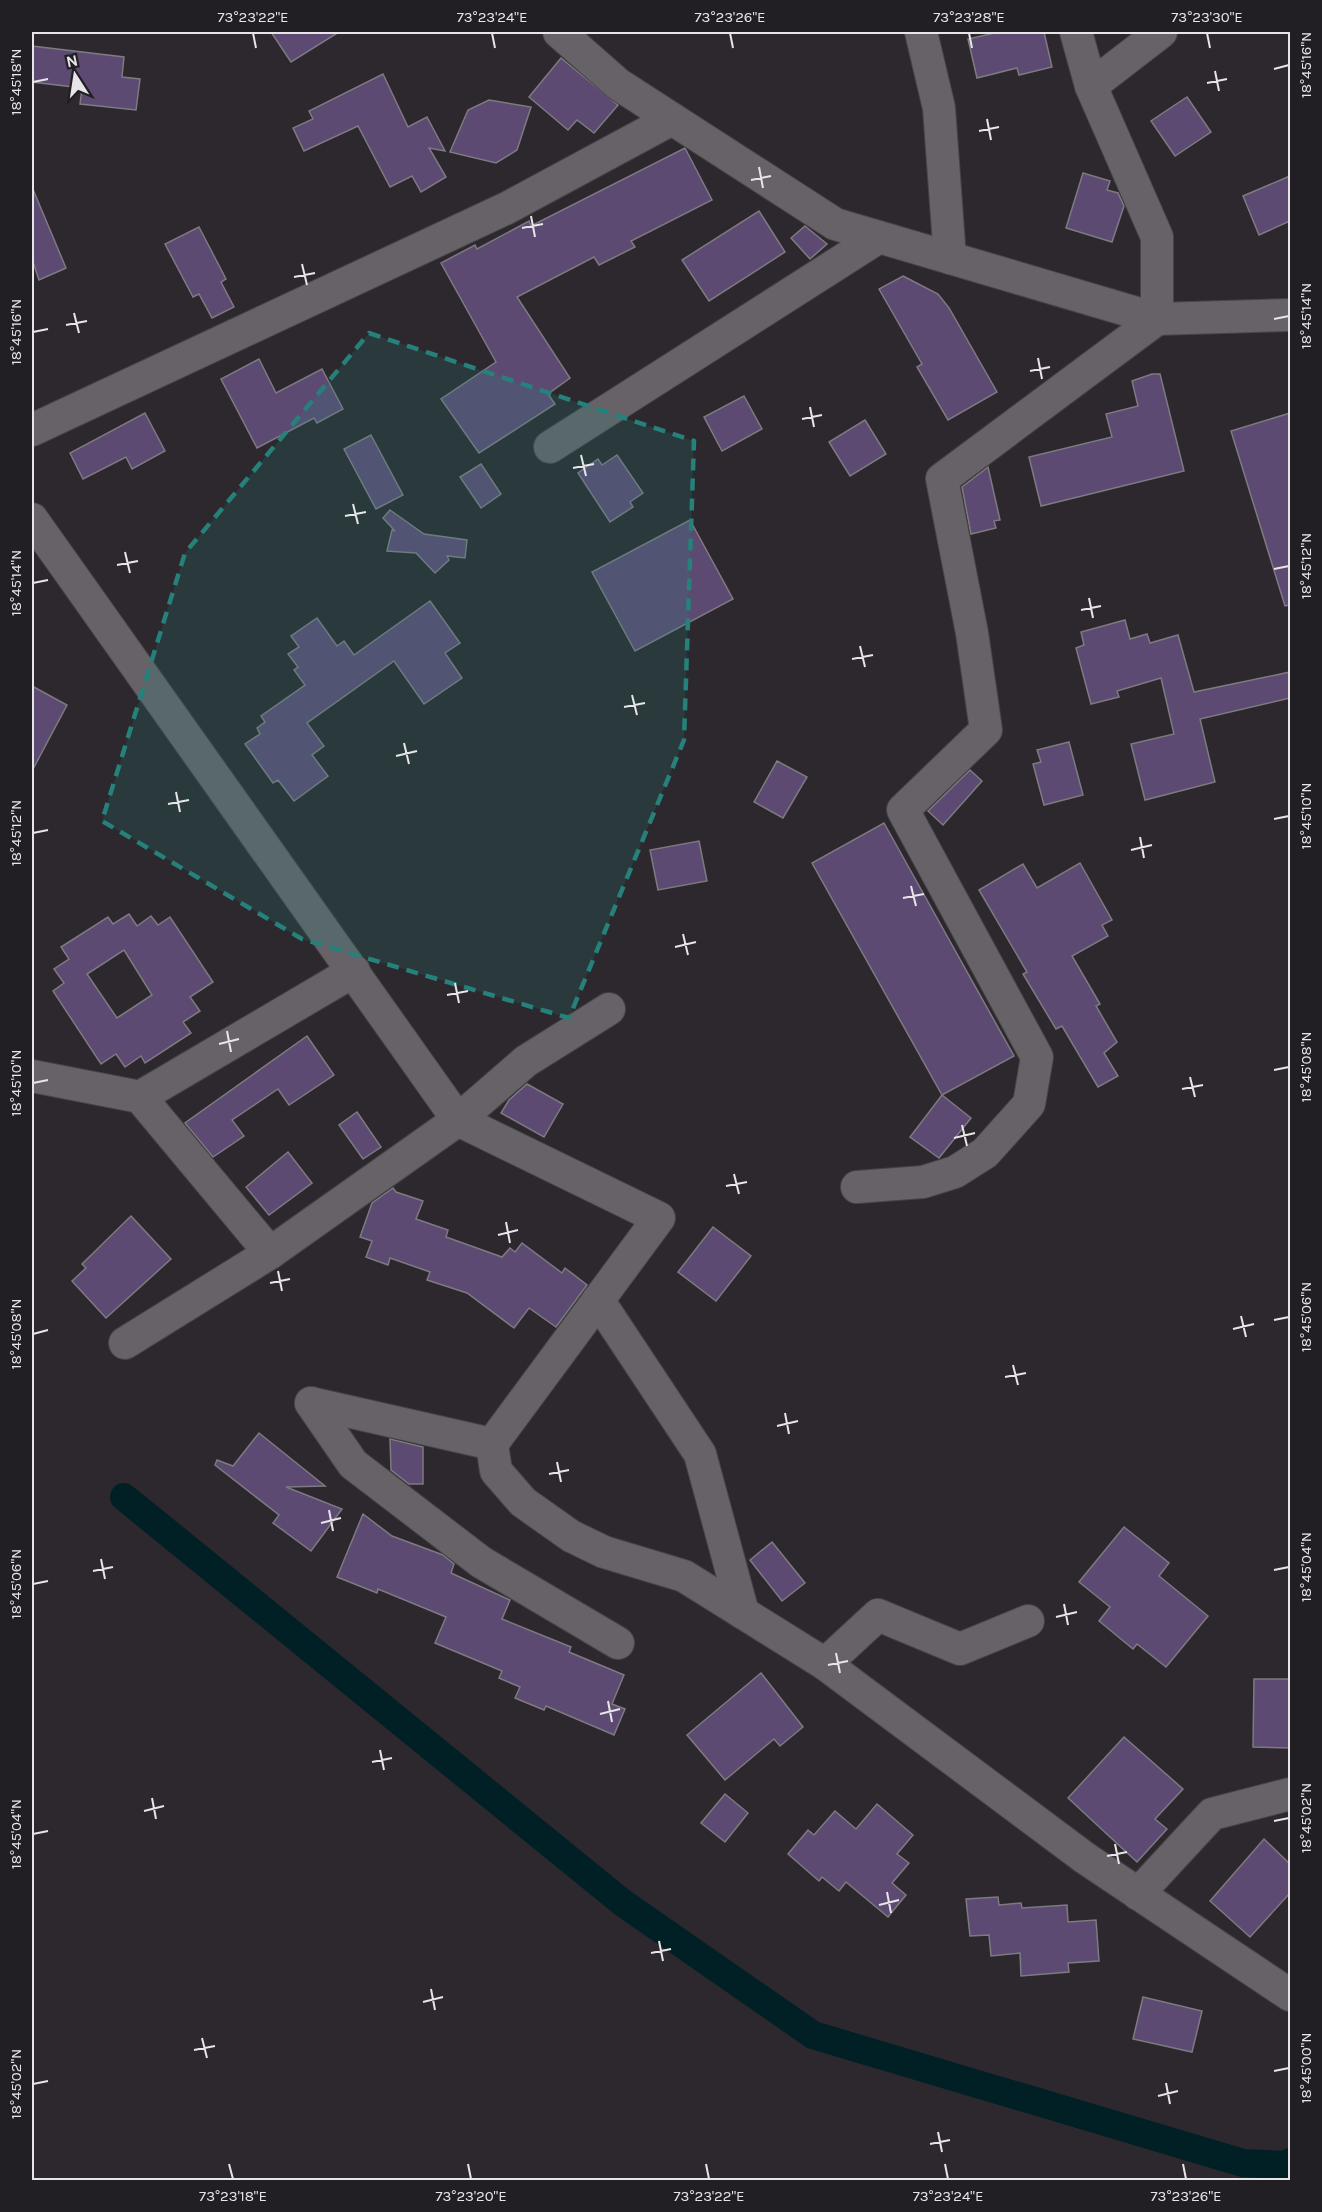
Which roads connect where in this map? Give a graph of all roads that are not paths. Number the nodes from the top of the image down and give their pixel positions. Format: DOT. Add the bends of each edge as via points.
graph roads {
  1 [pos="558,32"];
  2 [pos="921,32"];
  3 [pos="1076,32"];
  4 [pos="1161,32"];
  5 [pos="1091,86"];
  6 [pos="672,119"];
  7 [pos="879,237"];
  8 [pos="950,258"];
  9 [pos="1290,315"];
  10 [pos="1157,319"];
  11 [pos="32,430"];
  12 [pos="550,447"];
  13 [pos="32,519"];
  14 [pos="354,971"];
  15 [pos="609,1009"];
  16 [pos="32,1076"];
  17 [pos="140,1097"];
  18 [pos="458,1120"];
  19 [pos="857,1187"];
  20 [pos="270,1253"];
  21 [pos="598,1300"];
  22 [pos="125,1343"];
  23 [pos="492,1444"];
  24 [pos="743,1613"];
  25 [pos="1028,1621"];
  26 [pos="618,1643"];
  27 [pos="825,1664"];
  28 [pos="1290,1794"];
  29 [pos="1138,1894"];
  30 [pos="1290,1995"];
  1 -- 6 [label="street" via="618,84"];
  2 -- 8 [label="street" via="939,108"];
  3 -- 5 [label="street"];
  4 -- 5 [label="street"];
  5 -- 10 [label="street" via="1156,237"];
  6 -- 7 [label="street" via="835,224"];
  6 -- 11 [label="street" via="507,208"];
  7 -- 8 [label="street"];
  7 -- 12 [label="street"];
  8 -- 10 [label="street"];
  9 -- 10 [label="street"];
  10 -- 19 [label="street" via="942,479 986,730 903,810 1037,1057 1029,1104 985,1153 955,1172 923,1182"];
  13 -- 14 [label="street"];
  14 -- 17 [label="street"];
  14 -- 18 [label="street"];
  15 -- 18 [label="street" via="526,1061"];
  16 -- 17 [label="street"];
  17 -- 20 [label="street"];
  18 -- 20 [label="street"];
  18 -- 21 [label="street" via="659,1218"];
  20 -- 22 [label="street"];
  21 -- 23 [label="street"];
  21 -- 24 [label="street" via="700,1454"];
  23 -- 24 [label="street" via="496,1471 523,1502 571,1536 604,1552 684,1576"];
  23 -- 26 [label="street" via="311,1403 353,1464 481,1562"];
  24 -- 27 [label="street"];
  25 -- 27 [label="street" via="960,1648 878,1616"];
  27 -- 29 [label="street"];
  28 -- 29 [label="street" via="1212,1814"];
  29 -- 30 [label="street"];
}
